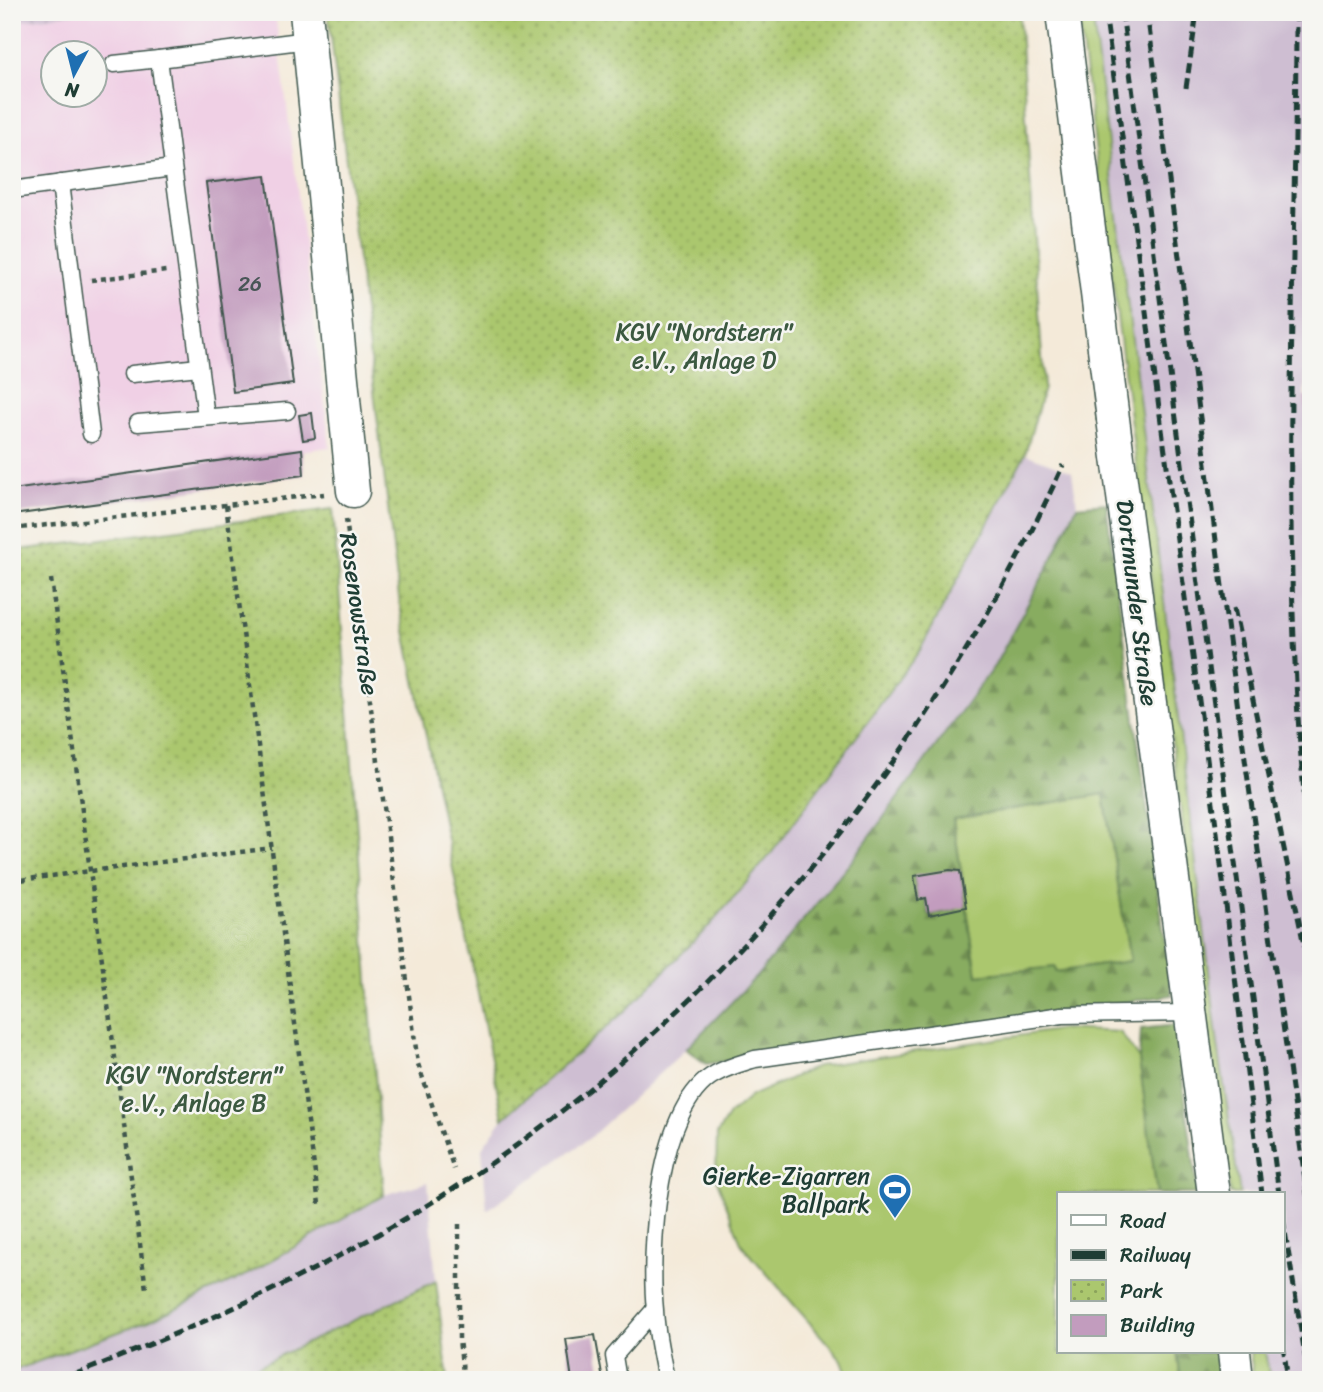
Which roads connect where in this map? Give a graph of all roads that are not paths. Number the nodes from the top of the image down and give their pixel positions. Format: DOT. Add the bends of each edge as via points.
graph roads {
  1 [pos="1062,12"];
  2 [pos="307,26"];
  3 [pos="159,59"];
  4 [pos="114,64"];
  5 [pos="172,169"];
  6 [pos="60,183"];
  7 [pos="12,190"];
  8 [pos="199,368"];
  9 [pos="132,374"];
  10 [pos="286,411"];
  11 [pos="206,417"];
  12 [pos="138,423"];
  13 [pos="91,434"];
  14 [pos="353,491"];
  15 [pos="1190,1013"];
  16 [pos="1214,1192"];
  17 [pos="654,1310"];
  18 [pos="1234,1354"];
  19 [pos="618,1380"];
  20 [pos="666,1380"];
  21 [pos="1237,1380"];
  1 -- 15 [label="street, Dortmunder Straße, bridge"];
  2 -- 3 [label="lane"];
  2 -- 14 [label="street"];
  3 -- 4 [label="lane"];
  3 -- 5 [label="lane"];
  5 -- 6 [label="lane"];
  5 -- 8 [label="lane"];
  6 -- 7 [label="lane"];
  6 -- 13 [label="lane"];
  8 -- 9 [label="lane"];
  8 -- 11 [label="lane"];
  10 -- 11 [label="lane"];
  11 -- 12 [label="lane"];
  15 -- 16 [label="street, Dortmunder Straße"];
  15 -- 17 [label="lane" via="1062,1016 755,1059 713,1074 684,1105 668,1152 656,1203"];
  17 -- 19 [label="lane" via="614,1356"];
  17 -- 20 [label="lane"];
  18 -- 21 [label="street"];
}
